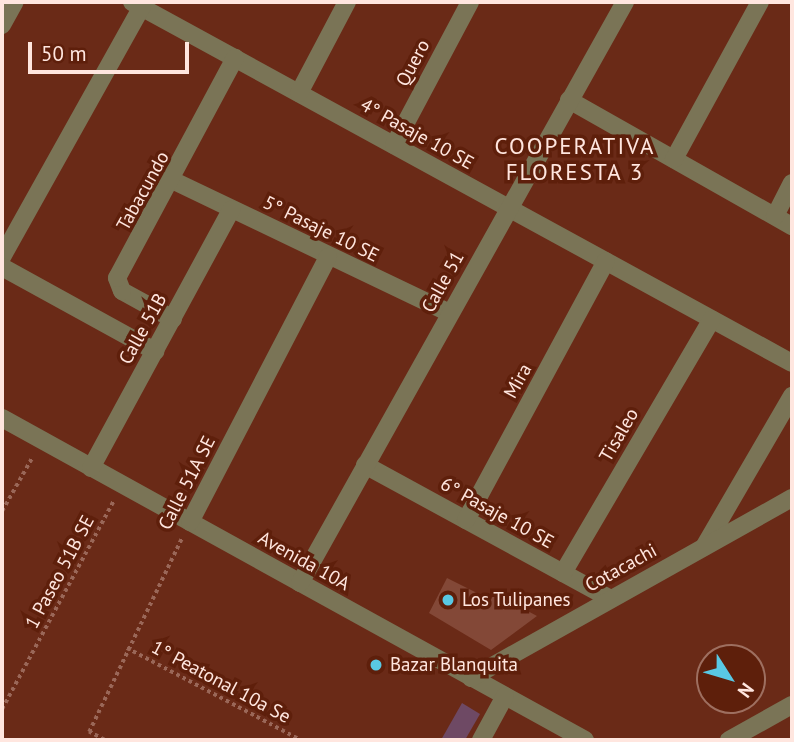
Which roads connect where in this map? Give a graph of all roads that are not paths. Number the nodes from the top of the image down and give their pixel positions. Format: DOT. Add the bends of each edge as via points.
graph roads {
  1 [pos="15,2"];
  2 [pos="347,2"];
  3 [pos="470,2"];
  4 [pos="625,2"];
  5 [pos="760,2"];
  6 [pos="137,4"];
  7 [pos="2,25"];
  8 [pos="235,58"];
  9 [pos="299,93"];
  10 [pos="569,100"];
  11 [pos="394,145"];
  12 [pos="674,159"];
  13 [pos="174,181"];
  14 [pos="792,183"];
  15 [pos="509,208"];
  16 [pos="232,209"];
  17 [pos="775,216"];
  18 [pos="792,226"];
  19 [pos="2,257"];
  20 [pos="328,257"];
  21 [pos="606,261"];
  22 [pos="2,267"];
  23 [pos="450,313"];
  24 [pos="173,318"];
  25 [pos="712,319"];
  26 [pos="155,351"];
  27 [pos="792,363"];
  28 [pos="792,396"];
  29 [pos="2,418"];
  30 [pos="365,465"];
  31 [pos="91,468"];
  32 [pos="792,498"];
  33 [pos="466,520"];
  34 [pos="190,522"];
  35 [pos="705,547"];
  36 [pos="563,573"];
  37 [pos="300,583"];
  38 [pos="609,598"];
  39 [pos="471,678"];
  40 [pos="505,696"];
  41 [pos="792,705"];
  42 [pos="481,740"];
  43 [pos="585,740"];
  44 [pos="729,740"];
  1 -- 7 [label="street"];
  2 -- 9 [label="street"];
  3 -- 11 [label="street, Quero"];
  4 -- 10 [label="street, Calle 51"];
  5 -- 12 [label="street"];
  6 -- 8 [label="street, 4° Pasaje 10 SE"];
  6 -- 19 [label="street"];
  8 -- 9 [label="street, 4° Pasaje 10 SE"];
  8 -- 13 [label="street, Tabacundo"];
  9 -- 11 [label="street, 4° Pasaje 10 SE"];
  10 -- 12 [label="street"];
  10 -- 15 [label="street, Calle 51"];
  11 -- 15 [label="street, 4° Pasaje 10 SE"];
  12 -- 17 [label="street"];
  13 -- 16 [label="street, 5° Pasaje 10 SE"];
  13 -- 24 [label="street, Tabacundo" via="117,278 122,291"];
  14 -- 17 [label="street"];
  15 -- 21 [label="street, 4° Pasaje 10 SE"];
  15 -- 23 [label="street, Calle 51"];
  16 -- 20 [label="street, 5° Pasaje 10 SE"];
  16 -- 24 [label="street, Calle 51B"];
  17 -- 18 [label="street"];
  20 -- 23 [label="street, 5° Pasaje 10 SE"];
  20 -- 34 [label="street, Calle 51A SE"];
  21 -- 25 [label="street, 4° Pasaje 10 SE"];
  21 -- 33 [label="street, Mira"];
  22 -- 26 [label="street"];
  23 -- 30 [label="street, Calle 51"];
  24 -- 26 [label="street, Calle 51B"];
  25 -- 27 [label="street, 4° Pasaje 10 SE"];
  25 -- 36 [label="street, Tisaleo"];
  26 -- 31 [label="street, Calle 51B"];
  28 -- 35 [label="street"];
  29 -- 31 [label="street, Avenida 10A"];
  30 -- 33 [label="street, 6° Pasaje 10 SE"];
  30 -- 37 [label="street, Calle 51"];
  31 -- 34 [label="street, Avenida 10A"];
  32 -- 35 [label="street, Cotacachi"];
  33 -- 36 [label="street, 6° Pasaje 10 SE"];
  34 -- 37 [label="street, Avenida 10A"];
  35 -- 38 [label="street, Cotacachi"];
  36 -- 38 [label="street, 6° Pasaje 10 SE"];
  37 -- 39 [label="street, Avenida 10A"];
  38 -- 39 [label="street, Cotacachi"];
  39 -- 40 [label="street, Avenida 10A"];
  40 -- 42 [label="street"];
  40 -- 43 [label="street, Avenida 10A"];
  41 -- 44 [label="street"];
}
